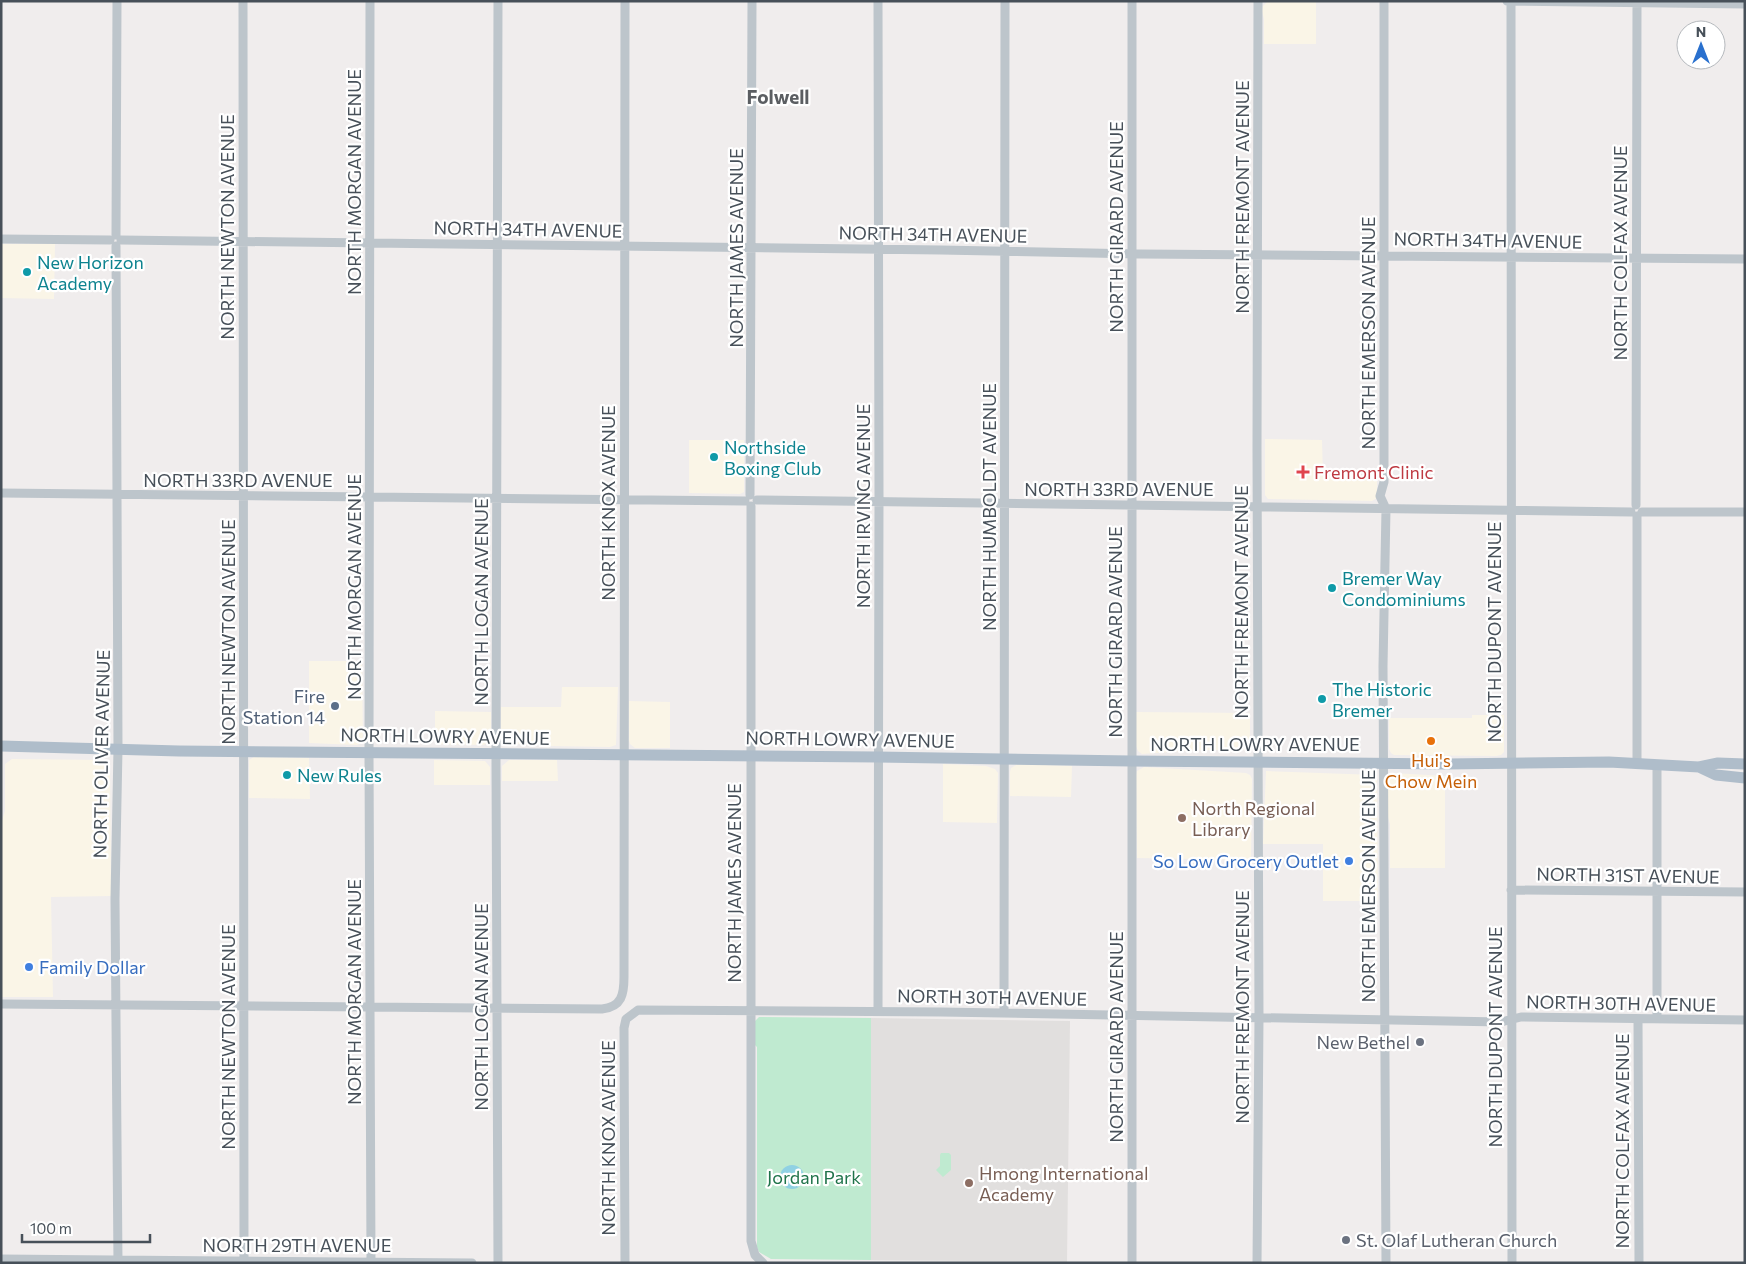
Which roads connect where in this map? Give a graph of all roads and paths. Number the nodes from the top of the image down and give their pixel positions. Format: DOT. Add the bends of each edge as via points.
graph roads {
  1 [pos="117,1"];
  2 [pos="243,1"];
  3 [pos="370,1"];
  4 [pos="498,1"];
  5 [pos="625,1"];
  6 [pos="752,1"];
  7 [pos="878,1"];
  8 [pos="1005,1"];
  9 [pos="1132,1"];
  10 [pos="1258,1"];
  11 [pos="1384,1"];
  12 [pos="1510,1"];
  13 [pos="1637,2"];
  14 [pos="1745,4"];
  15 [pos="1,239"];
  16 [pos="116,240"];
  17 [pos="243,242"];
  18 [pos="370,243"];
  19 [pos="498,245"];
  20 [pos="625,246"];
  21 [pos="752,248"];
  22 [pos="879,249"];
  23 [pos="1005,251"];
  24 [pos="1132,254"];
  25 [pos="1259,255"];
  26 [pos="1385,256"];
  27 [pos="1511,257"];
  28 [pos="1636,258"];
  29 [pos="1745,259"];
  30 [pos="1,493"];
  31 [pos="118,495"];
  32 [pos="244,495"];
  33 [pos="370,497"];
  34 [pos="497,498"];
  35 [pos="625,500"];
  36 [pos="751,500"];
  37 [pos="879,502"];
  38 [pos="1005,503"];
  39 [pos="1132,505"];
  40 [pos="1257,507"];
  41 [pos="1386,509"];
  42 [pos="1511,510"];
  43 [pos="1636,511"];
  44 [pos="1745,512"];
  45 [pos="1,746"];
  46 [pos="118,749"];
  47 [pos="244,751"];
  48 [pos="369,753"];
  49 [pos="496,753"];
  50 [pos="624,755"];
  51 [pos="750,756"];
  52 [pos="878,757"];
  53 [pos="1004,758"];
  54 [pos="1131,761"];
  55 [pos="1258,761"];
  56 [pos="1637,762"];
  57 [pos="1383,763"];
  58 [pos="1511,764"];
  59 [pos="1745,764"];
  60 [pos="1657,765"];
  61 [pos="1699,767"];
  62 [pos="1745,778"];
  63 [pos="1511,890"];
  64 [pos="1656,891"];
  65 [pos="1745,892"];
  66 [pos="1,1004"];
  67 [pos="117,1005"];
  68 [pos="244,1006"];
  69 [pos="371,1006"];
  70 [pos="498,1008"];
  71 [pos="751,1010"];
  72 [pos="878,1011"];
  73 [pos="1004,1013"];
  74 [pos="630,1015"];
  75 [pos="1132,1016"];
  76 [pos="1260,1018"];
  77 [pos="1511,1019"];
  78 [pos="1638,1019"];
  79 [pos="1657,1019"];
  80 [pos="1385,1020"];
  81 [pos="1745,1020"];
  82 [pos="1,1259"];
  83 [pos="118,1261"];
  84 [pos="761,1261"];
  85 [pos="244,1262"];
  86 [pos="371,1262"];
  87 [pos="1132,1262"];
  88 [pos="472,1263"];
  89 [pos="498,1263"];
  90 [pos="624,1263"];
  91 [pos="1257,1263"];
  92 [pos="1386,1263"];
  93 [pos="1512,1263"];
  94 [pos="1639,1263"];
  1 -- 16 [label="street, NORTH OLIVER AVENUE"];
  2 -- 17 [label="street, NORTH NEWTON AVENUE"];
  3 -- 18 [label="street, NORTH MORGAN AVENUE"];
  4 -- 19 [label="street, NORTH LOGAN AVENUE"];
  5 -- 20 [label="street, NORTH KNOX AVENUE"];
  6 -- 21 [label="street, NORTH JAMES AVENUE"];
  7 -- 22 [label="street, NORTH IRVING AVENUE"];
  8 -- 23 [label="street, NORTH HUMBOLDT AVENUE"];
  9 -- 24 [label="street, NORTH GIRARD AVENUE"];
  10 -- 25 [label="street, NORTH FREMONT AVENUE"];
  11 -- 26 [label="street, NORTH EMERSON AVENUE"];
  12 -- 13 [label="street"];
  12 -- 27 [label="street, NORTH DUPONT AVENUE"];
  13 -- 14 [label="street"];
  13 -- 28 [label="street, NORTH COLFAX AVENUE"];
  15 -- 16 [label="street, NORTH 34TH AVENUE"];
  16 -- 17 [label="street, NORTH 34TH AVENUE"];
  16 -- 31 [label="street, NORTH OLIVER AVENUE"];
  17 -- 18 [label="street, NORTH 34TH AVENUE"];
  17 -- 32 [label="street, NORTH NEWTON AVENUE"];
  18 -- 19 [label="street, NORTH 34TH AVENUE"];
  18 -- 33 [label="street, NORTH MORGAN AVENUE"];
  19 -- 20 [label="street, NORTH 34TH AVENUE"];
  19 -- 34 [label="street, NORTH LOGAN AVENUE"];
  20 -- 21 [label="street, NORTH 34TH AVENUE"];
  20 -- 35 [label="street, NORTH KNOX AVENUE"];
  21 -- 22 [label="street, NORTH 34TH AVENUE"];
  21 -- 36 [label="street, NORTH JAMES AVENUE"];
  22 -- 23 [label="street, NORTH 34TH AVENUE"];
  22 -- 37 [label="street, NORTH IRVING AVENUE"];
  23 -- 24 [label="street, NORTH 34TH AVENUE"];
  23 -- 38 [label="street, NORTH HUMBOLDT AVENUE"];
  24 -- 25 [label="street, NORTH 34TH AVENUE"];
  24 -- 39 [label="street, NORTH GIRARD AVENUE"];
  25 -- 26 [label="street, NORTH 34TH AVENUE"];
  25 -- 40 [label="street, NORTH FREMONT AVENUE"];
  26 -- 27 [label="street, NORTH 34TH AVENUE"];
  26 -- 41 [label="street, NORTH EMERSON AVENUE" via="1384,482 1380,496"];
  27 -- 28 [label="street, NORTH 34TH AVENUE"];
  27 -- 42 [label="street, NORTH DUPONT AVENUE"];
  28 -- 29 [label="street, NORTH 34TH AVENUE"];
  28 -- 43 [label="street, NORTH COLFAX AVENUE"];
  30 -- 31 [label="street, NORTH 33RD AVENUE"];
  31 -- 32 [label="street, NORTH 33RD AVENUE"];
  31 -- 46 [label="street, NORTH OLIVER AVENUE"];
  32 -- 33 [label="street, NORTH 33RD AVENUE"];
  32 -- 47 [label="street, NORTH NEWTON AVENUE"];
  33 -- 34 [label="street, NORTH 33RD AVENUE"];
  33 -- 48 [label="street, NORTH MORGAN AVENUE"];
  34 -- 35 [label="street, NORTH 33RD AVENUE"];
  34 -- 49 [label="street, NORTH LOGAN AVENUE"];
  35 -- 36 [label="street, NORTH 33RD AVENUE"];
  35 -- 50 [label="street, NORTH KNOX AVENUE"];
  36 -- 37 [label="street, NORTH 33RD AVENUE"];
  36 -- 51 [label="street, NORTH JAMES AVENUE"];
  37 -- 38 [label="street, NORTH 33RD AVENUE"];
  37 -- 52 [label="street, NORTH IRVING AVENUE"];
  38 -- 39 [label="street, NORTH 33RD AVENUE"];
  38 -- 53 [label="street, NORTH HUMBOLDT AVENUE"];
  39 -- 40 [label="street, NORTH 33RD AVENUE"];
  39 -- 54 [label="street, NORTH GIRARD AVENUE"];
  40 -- 41 [label="street, NORTH 33RD AVENUE"];
  40 -- 55 [label="street, NORTH FREMONT AVENUE"];
  41 -- 42 [label="street, NORTH 33RD AVENUE"];
  41 -- 57 [label="street, NORTH EMERSON AVENUE"];
  42 -- 43 [label="street, NORTH 33RD AVENUE"];
  42 -- 58 [label="street, NORTH DUPONT AVENUE"];
  43 -- 44 [label="street, NORTH 33RD AVENUE"];
  43 -- 56 [label="street, NORTH COLFAX AVENUE"];
  45 -- 46 [label="main road, NORTH LOWRY AVENUE"];
  46 -- 47 [label="main road, NORTH LOWRY AVENUE"];
  46 -- 67 [label="street, NORTH OLIVER AVENUE"];
  47 -- 48 [label="main road, NORTH LOWRY AVENUE"];
  47 -- 68 [label="street, NORTH NEWTON AVENUE"];
  48 -- 49 [label="main road, NORTH LOWRY AVENUE"];
  48 -- 69 [label="street, NORTH MORGAN AVENUE"];
  49 -- 50 [label="main road, NORTH LOWRY AVENUE"];
  49 -- 70 [label="street, NORTH LOGAN AVENUE"];
  50 -- 51 [label="main road, NORTH LOWRY AVENUE"];
  50 -- 70 [label="street, NORTH KNOX AVENUE" via="623,996 610,1008 602,1009"];
  51 -- 52 [label="main road, NORTH LOWRY AVENUE"];
  51 -- 71 [label="street, NORTH JAMES AVENUE"];
  52 -- 53 [label="main road, NORTH LOWRY AVENUE"];
  52 -- 72 [label="street, NORTH IRVING AVENUE"];
  53 -- 54 [label="main road, NORTH LOWRY AVENUE"];
  53 -- 73 [label="street, NORTH HUMBOLDT AVENUE"];
  54 -- 55 [label="main road, NORTH LOWRY AVENUE"];
  54 -- 75 [label="street, NORTH GIRARD AVENUE"];
  55 -- 57 [label="main road, NORTH LOWRY AVENUE"];
  55 -- 76 [label="street, NORTH FREMONT AVENUE"];
  56 -- 58 [label="main road, NORTH LOWRY AVENUE"];
  56 -- 60 [label="main road, NORTH LOWRY AVENUE"];
  57 -- 58 [label="main road, NORTH LOWRY AVENUE"];
  57 -- 80 [label="street, NORTH EMERSON AVENUE"];
  58 -- 63 [label="street, NORTH DUPONT AVENUE"];
  59 -- 61 [label="main road, NORTH LOWRY AVENUE" via="1718,763"];
  60 -- 61 [label="main road, NORTH LOWRY AVENUE"];
  60 -- 64 [label="street"];
  61 -- 62 [label="main road, NORTH LOWRY AVENUE" via="1716,774"];
  63 -- 64 [label="street, NORTH 31ST AVENUE"];
  63 -- 77 [label="street, NORTH DUPONT AVENUE"];
  64 -- 65 [label="street, NORTH 31ST AVENUE"];
  64 -- 79 [label="street"];
  66 -- 67 [label="street"];
  67 -- 68 [label="street"];
  67 -- 83 [label="street, NORTH OLIVER AVENUE"];
  68 -- 69 [label="street"];
  68 -- 85 [label="street, NORTH NEWTON AVENUE"];
  69 -- 70 [label="street"];
  69 -- 86 [label="street, NORTH MORGAN AVENUE"];
  70 -- 89 [label="street, NORTH LOGAN AVENUE"];
  71 -- 72 [label="street, NORTH 30TH AVENUE"];
  71 -- 74 [label="street, NORTH 30TH AVENUE" via="642,1009"];
  71 -- 84 [label="street, NORTH JAMES AVENUE" via="752,1241 753,1252"];
  72 -- 73 [label="street, NORTH 30TH AVENUE"];
  73 -- 75 [label="street, NORTH 30TH AVENUE"];
  74 -- 90 [label="street, NORTH KNOX AVENUE" via="624,1028"];
  75 -- 76 [label="street, NORTH 30TH AVENUE"];
  75 -- 87 [label="street, NORTH GIRARD AVENUE"];
  76 -- 80 [label="street, NORTH 30TH AVENUE"];
  76 -- 91 [label="street, NORTH FREMONT AVENUE"];
  77 -- 78 [label="street, NORTH 30TH AVENUE"];
  77 -- 80 [label="street, NORTH 30TH AVENUE" via="1501,1022"];
  77 -- 93 [label="street, NORTH DUPONT AVENUE"];
  78 -- 79 [label="street, NORTH 30TH AVENUE"];
  78 -- 94 [label="street, NORTH COLFAX AVENUE"];
  79 -- 81 [label="street, NORTH 30TH AVENUE"];
  80 -- 92 [label="street, NORTH EMERSON AVENUE"];
  82 -- 83 [label="street, NORTH 29TH AVENUE"];
  83 -- 85 [label="street, NORTH 29TH AVENUE"];
  85 -- 86 [label="street, NORTH 29TH AVENUE"];
  86 -- 88 [label="street, NORTH 29TH AVENUE"];
}
